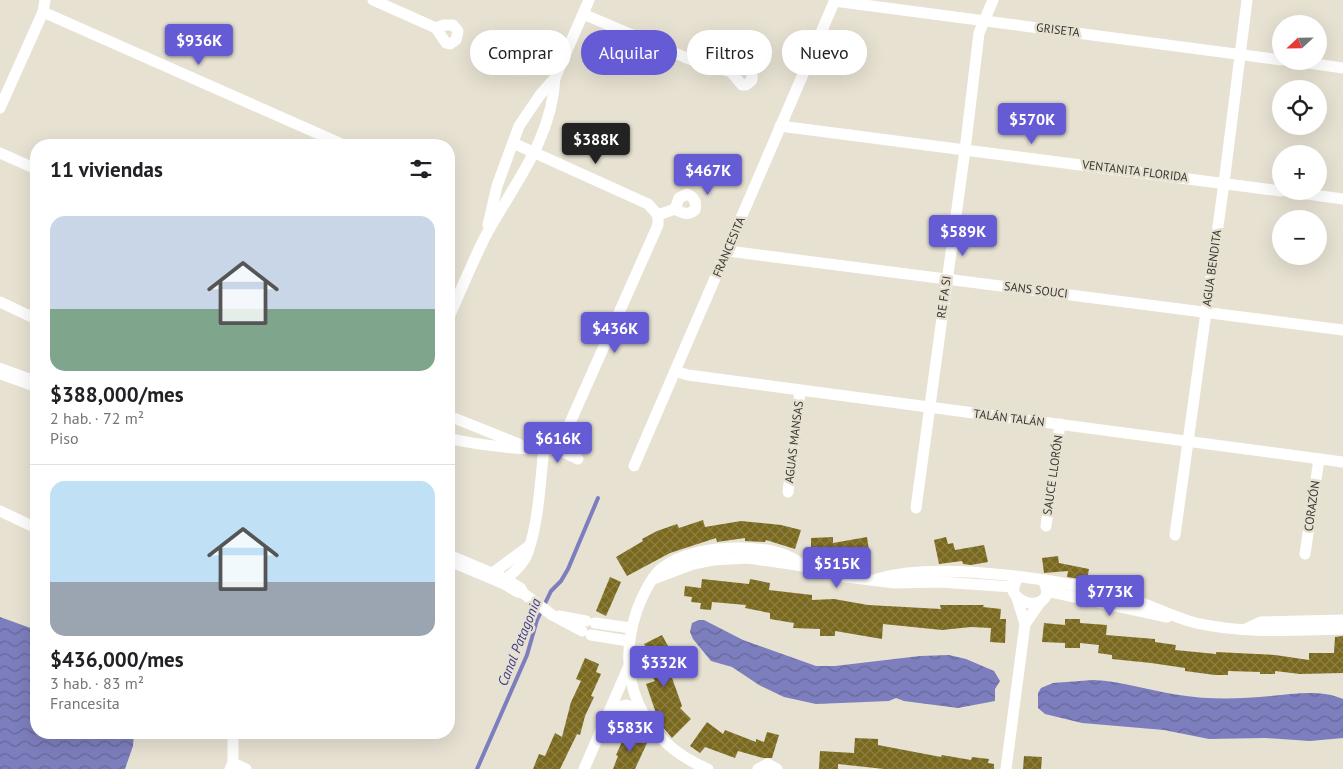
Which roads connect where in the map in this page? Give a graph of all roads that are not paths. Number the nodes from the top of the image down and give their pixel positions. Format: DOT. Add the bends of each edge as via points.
graph roads {
  1 [pos="373,0"];
  2 [pos="589,0"];
  3 [pos="993,0"];
  4 [pos="1246,0"];
  5 [pos="834,1"];
  6 [pos="44,6"];
  7 [pos="583,14"];
  8 [pos="982,21"];
  9 [pos="436,28"];
  10 [pos="1239,54"];
  11 [pos="687,58"];
  12 [pos="1272,59"];
  13 [pos="1328,66"];
  14 [pos="1343,68"];
  15 [pos="555,78"];
  16 [pos="0,108"];
  17 [pos="780,126"];
  18 [pos="331,139"];
  19 [pos="513,143"];
  20 [pos="965,150"];
  21 [pos="536,152"];
  22 [pos="0,153"];
  23 [pos="30,166"];
  24 [pos="1224,183"];
  25 [pos="1272,189"];
  26 [pos="1327,197"];
  27 [pos="1343,199"];
  28 [pos="675,209"];
  29 [pos="658,215"];
  30 [pos="486,236"];
  31 [pos="728,251"];
  32 [pos="946,279"];
  33 [pos="0,302"];
  34 [pos="455,304"];
  35 [pos="1206,312"];
  36 [pos="30,316"];
  37 [pos="1343,330"];
  38 [pos="675,371"];
  39 [pos="0,372"];
  40 [pos="30,382"];
  41 [pos="800,391"];
  42 [pos="930,408"];
  43 [pos="455,418"];
  44 [pos="1060,424"];
  45 [pos="455,439"];
  46 [pos="1189,441"];
  47 [pos="549,447"];
  48 [pos="530,448"];
  49 [pos="578,459"];
  50 [pos="1319,459"];
  51 [pos="1343,462"];
  52 [pos="634,466"];
  53 [pos="788,492"];
  54 [pos="916,508"];
  55 [pos="0,511"];
  56 [pos="30,525"];
  57 [pos="1046,526"];
  58 [pos="1175,535"];
  59 [pos="1305,554"];
  60 [pos="455,560"];
  61 [pos="1021,577"];
  62 [pos="497,578"];
  63 [pos="877,579"];
  64 [pos="1043,591"];
  65 [pos="1015,592"];
  66 [pos="523,593"];
  67 [pos="1343,620"];
  68 [pos="1025,624"];
  69 [pos="589,628"];
  70 [pos="631,628"];
  71 [pos="1246,629"];
  72 [pos="1343,629"];
  73 [pos="629,641"];
  74 [pos="628,668"];
  75 [pos="611,709"];
  76 [pos="641,710"];
  77 [pos="233,739"];
  78 [pos="232,766"];
  79 [pos="246,769"];
  80 [pos="584,769"];
  81 [pos="708,769"];
  82 [pos="758,769"];
  83 [pos="777,769"];
  84 [pos="1006,769"];
  1 -- 9 [label="street"];
  2 -- 7 [label="street"];
  3 -- 8 [label="street, RE FA SI"];
  4 -- 10 [label="street, AGUA BENDITA"];
  5 -- 8 [label="street, GRISETA"];
  5 -- 17 [label="street, FRANCESITA"];
  6 -- 16 [label="street"];
  6 -- 18 [label="street"];
  7 -- 11 [label="street"];
  7 -- 15 [label="street"];
  8 -- 10 [label="street, GRISETA"];
  8 -- 20 [label="street, RE FA SI"];
  10 -- 12 [label="street, GRISETA"];
  10 -- 24 [label="street, AGUA BENDITA"];
  13 -- 14 [label="street"];
  15 -- 19 [label="street" via="528,111"];
  15 -- 21 [label="street" via="554,96"];
  17 -- 20 [label="street, VENTANITA FLORIDA"];
  17 -- 31 [label="street, FRANCESITA"];
  19 -- 21 [label="street"];
  19 -- 30 [label="street" via="497,186"];
  20 -- 24 [label="street, VENTANITA FLORIDA"];
  20 -- 32 [label="street, RE FA SI"];
  21 -- 29 [label="street" via="648,204"];
  21 -- 30 [label="street"];
  22 -- 23 [label="street"];
  24 -- 25 [label="street, VENTANITA FLORIDA"];
  24 -- 35 [label="street, AGUA BENDITA"];
  26 -- 27 [label="street"];
  28 -- 29 [label="street"];
  29 -- 47 [label="street" via="658,226 569,425 560,441"];
  30 -- 34 [label="street"];
  31 -- 32 [label="street, SANS SOUCI"];
  31 -- 38 [label="street, FRANCESITA"];
  32 -- 35 [label="street, SANS SOUCI"];
  32 -- 42 [label="street, RE FA SI"];
  33 -- 36 [label="street"];
  35 -- 37 [label="street, SANS SOUCI"];
  35 -- 46 [label="street, AGUA BENDITA"];
  38 -- 41 [label="street, TALÁN TALÁN"];
  38 -- 52 [label="street, FRANCESITA"];
  39 -- 40 [label="street"];
  41 -- 42 [label="street, TALÁN TALÁN"];
  41 -- 53 [label="street, AGUAS MANSAS"];
  42 -- 44 [label="street, TALÁN TALÁN"];
  42 -- 54 [label="street, RE FA SI"];
  43 -- 48 [label="street"];
  44 -- 46 [label="street, TALÁN TALÁN"];
  44 -- 57 [label="street, SAUCE LLORÓN"];
  45 -- 48 [label="street"];
  46 -- 50 [label="street, TALÁN TALÁN"];
  46 -- 58 [label="street, AGUA BENDITA"];
  47 -- 48 [label="street"];
  47 -- 49 [label="street"];
  47 -- 62 [label="street" via="528,553 518,569"];
  50 -- 51 [label="street, TALÁN TALÁN"];
  50 -- 59 [label="street, CORAZÓN"];
  55 -- 56 [label="street"];
  60 -- 62 [label="street"];
  61 -- 63 [label="street" via="925,573 894,574"];
  61 -- 64 [label="street"];
  61 -- 65 [label="street"];
  62 -- 66 [label="street"];
  63 -- 65 [label="street" via="940,582"];
  63 -- 70 [label="street" via="838,576 803,566 748,558 693,564 653,579"];
  64 -- 65 [label="street" via="1027,604"];
  64 -- 68 [label="street"];
  64 -- 71 [label="street" via="1128,598 1197,623"];
  65 -- 68 [label="street"];
  66 -- 69 [label="street" via="552,615"];
  67 -- 71 [label="street" via="1260,622"];
  68 -- 84 [label="street"];
  69 -- 70 [label="street"];
  69 -- 73 [label="street"];
  70 -- 73 [label="street"];
  71 -- 72 [label="street" via="1264,632"];
  73 -- 74 [label="street"];
  74 -- 75 [label="street"];
  74 -- 76 [label="street"];
  75 -- 76 [label="street" via="626,705"];
  75 -- 80 [label="street"];
  76 -- 81 [label="street" via="670,747"];
  77 -- 78 [label="street"];
  78 -- 79 [label="street"];
  82 -- 83 [label="street" via="768,764"];
}
